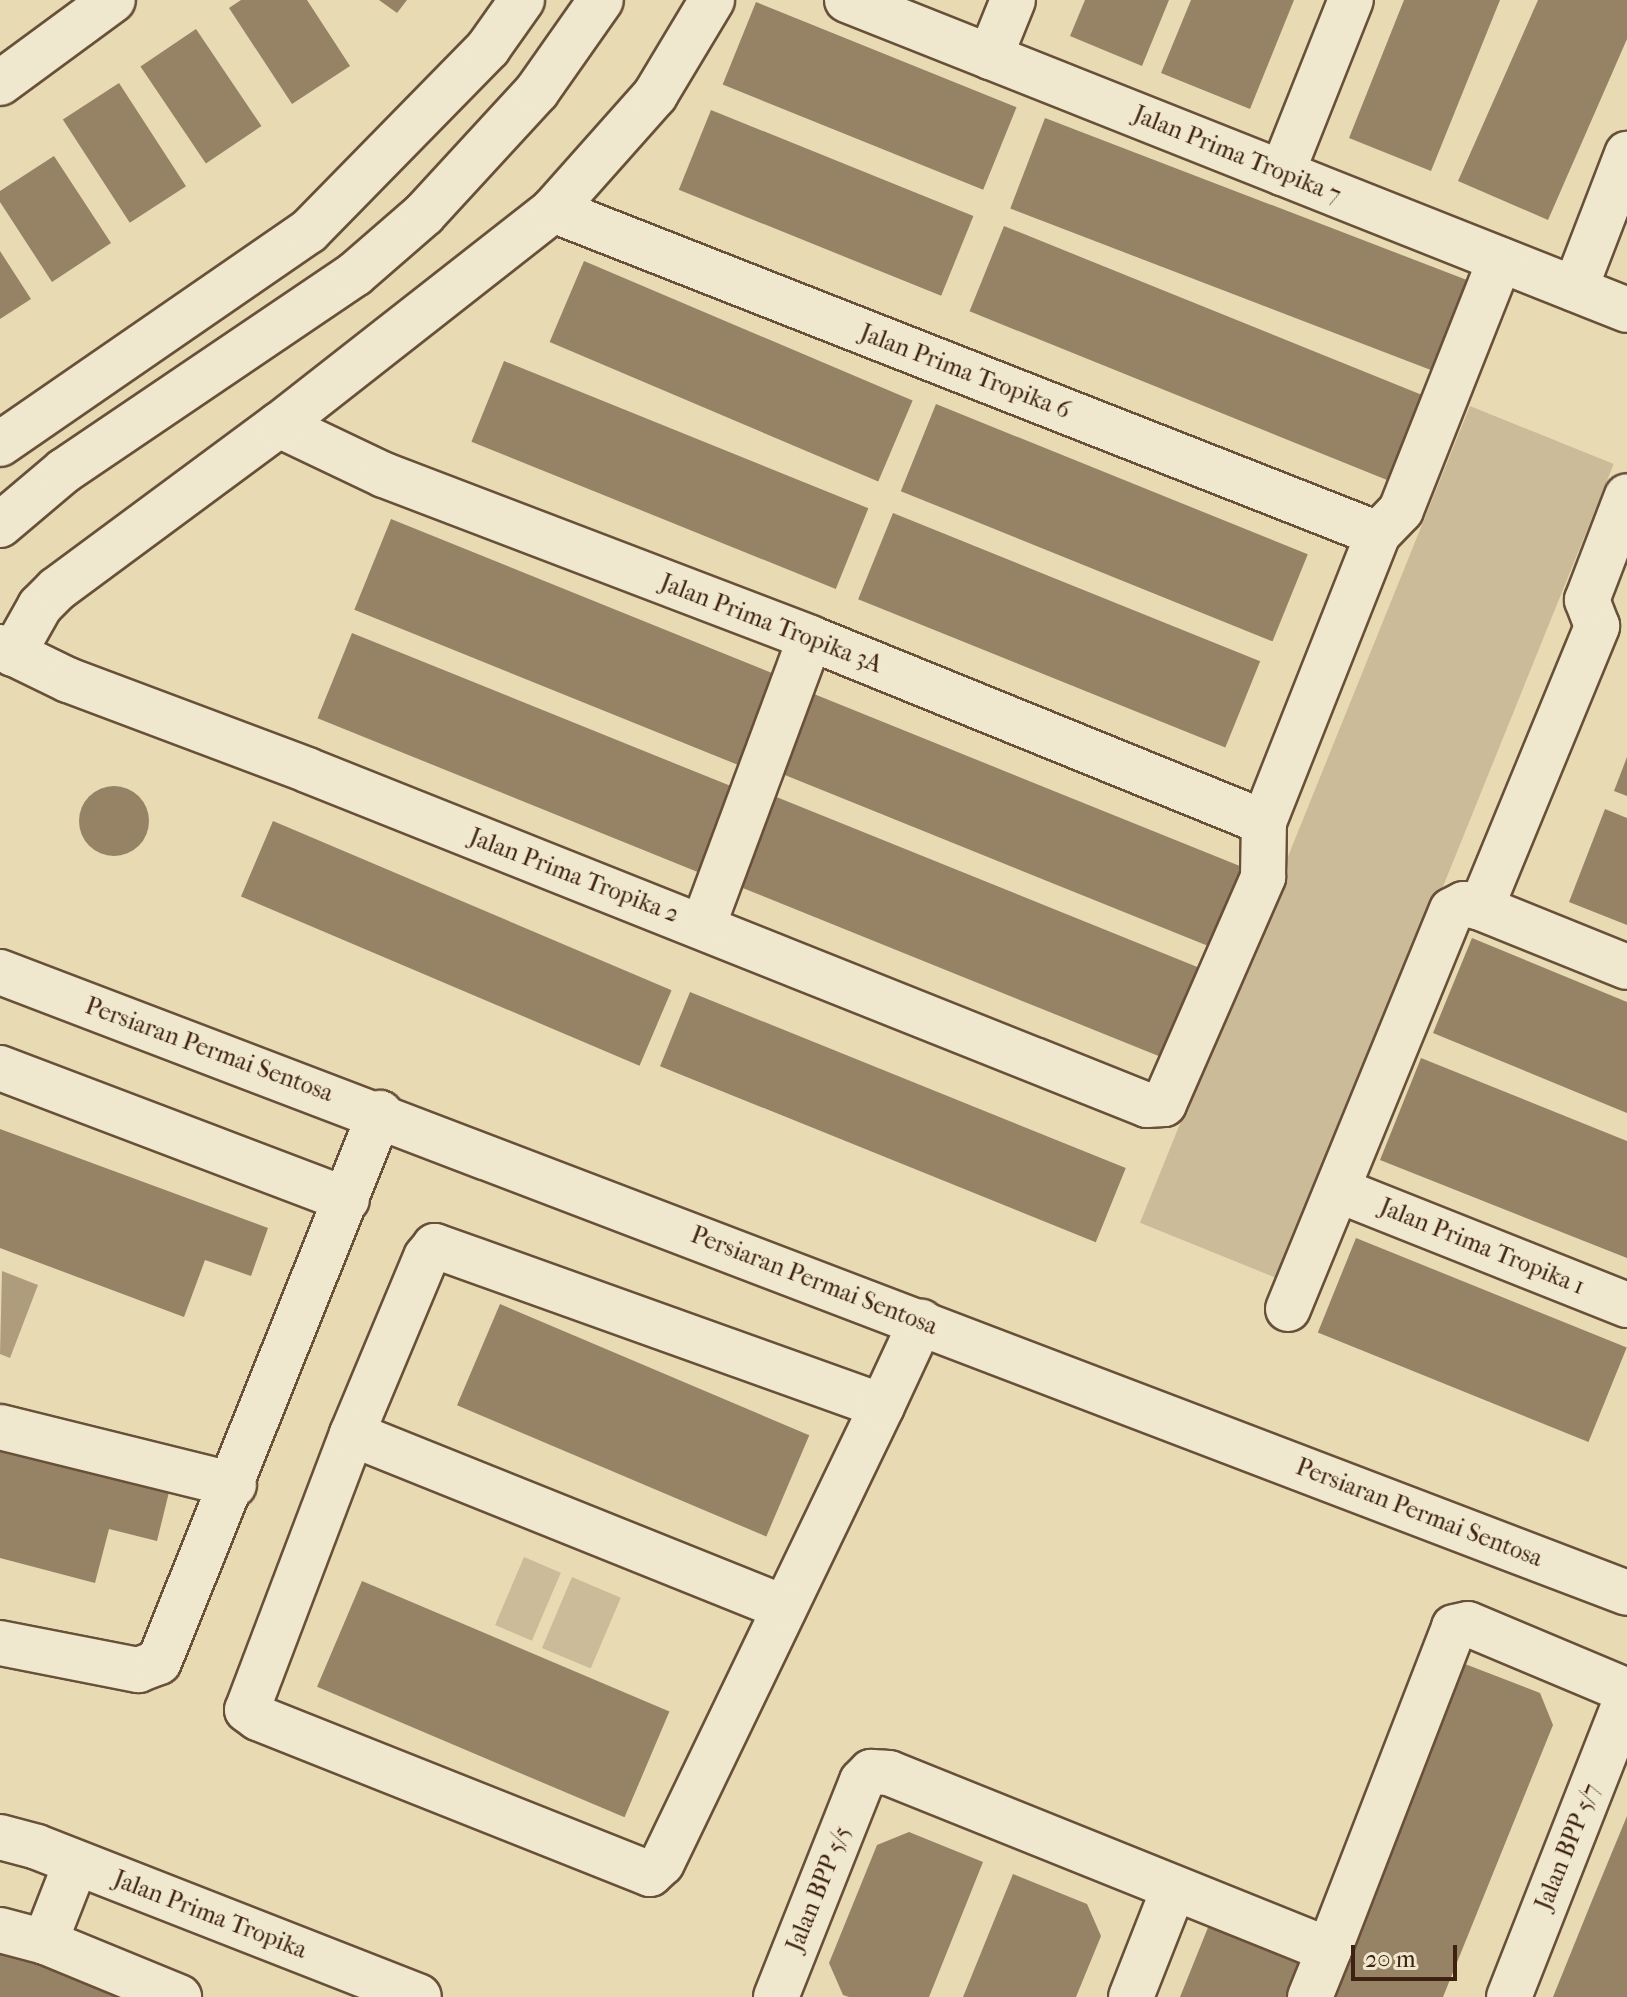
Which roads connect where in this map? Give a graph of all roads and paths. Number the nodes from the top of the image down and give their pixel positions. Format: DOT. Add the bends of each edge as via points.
graph roads {
  1 [pos="113,0"];
  2 [pos="522,0"];
  3 [pos="601,0"];
  4 [pos="712,0"];
  5 [pos="847,0"];
  6 [pos="1013,0"];
  7 [pos="1351,0"];
  8 [pos="990,57"];
  9 [pos="0,83"];
  10 [pos="1627,154"];
  11 [pos="1282,173"];
  12 [pos="553,210"];
  13 [pos="1500,260"];
  14 [pos="1575,289"];
  15 [pos="1627,310"];
  16 [pos="279,425"];
  17 [pos="0,444"];
  18 [pos="1627,496"];
  19 [pos="0,525"];
  20 [pos="1378,534"];
  21 [pos="1612,632"];
  22 [pos="810,638"];
  23 [pos="7,650"];
  24 [pos="1264,822"];
  25 [pos="1481,908"];
  26 [pos="703,926"];
  27 [pos="1627,967"];
  28 [pos="0,972"];
  29 [pos="0,1068"];
  30 [pos="380,1113"];
  31 [pos="1338,1190"];
  32 [pos="347,1200"];
  33 [pos="1627,1305"];
  34 [pos="1288,1309"];
  35 [pos="921,1322"];
  36 [pos="882,1406"];
  37 [pos="0,1427"];
  38 [pos="352,1434"];
  39 [pos="234,1485"];
  40 [pos="1627,1593"];
  41 [pos="784,1608"];
  42 [pos="0,1643"];
  43 [pos="1627,1694"];
  44 [pos="0,1837"];
  45 [pos="76,1863"];
  46 [pos="1174,1888"];
  47 [pos="0,1930"];
  48 [pos="45,1942"];
  49 [pos="1329,1950"];
  50 [pos="179,1997"];
  51 [pos="419,1997"];
  52 [pos="776,1997"];
  53 [pos="1131,1997"];
  54 [pos="1310,1997"];
  55 [pos="1509,1997"];
  1 -- 9 [label="street"];
  2 -- 17 [label="street" via="488,48 309,231"];
  3 -- 19 [label="street" via="537,91 412,224 355,274 64,471"];
  4 -- 12 [label="street" via="655,95"];
  5 -- 8 [label="street, Jalan Prima Tropika 7"];
  6 -- 8 [label="street"];
  7 -- 11 [label="street"];
  8 -- 11 [label="street, Jalan Prima Tropika 7"];
  10 -- 14 [label="street"];
  11 -- 13 [label="street, Jalan Prima Tropika 7"];
  12 -- 16 [label="street"];
  12 -- 20 [label="street, Jalan Prima Tropika 6"];
  13 -- 14 [label="street, Jalan Prima Tropika 7"];
  13 -- 20 [label="street" via="1401,510"];
  14 -- 15 [label="street, Jalan Prima Tropika 7"];
  16 -- 22 [label="street, Jalan Prima Tropika 3A" via="384,475"];
  16 -- 23 [label="street" via="57,589"];
  18 -- 21 [label="street" via="1587,600"];
  20 -- 24 [label="street"];
  21 -- 25 [label="street"];
  22 -- 24 [label="street, Jalan Prima Tropika 3A"];
  22 -- 26 [label="street"];
  23 -- 26 [label="street, Jalan Prima Tropika 2" via="68,680"];
  24 -- 26 [label="street, Jalan Prima Tropika 2" via="1263,877 1164,1104 1147,1105"];
  25 -- 27 [label="street"];
  25 -- 31 [label="street" via="1464,904 1452,910"];
  28 -- 30 [label="street, Persiaran Permai Sentosa"];
  29 -- 32 [label="street"];
  30 -- 32 [label="street"];
  30 -- 35 [label="street, Persiaran Permai Sentosa"];
  31 -- 33 [label="street, Jalan Prima Tropika 1"];
  31 -- 34 [label="street"];
  32 -- 39 [label="street"];
  35 -- 36 [label="street"];
  35 -- 40 [label="street, Persiaran Permai Sentosa"];
  36 -- 38 [label="street" via="435,1246"];
  36 -- 41 [label="street"];
  37 -- 39 [label="street"];
  38 -- 41 [label="street"];
  38 -- 41 [label="street" via="247,1710 634,1871 650,1874 662,1863"];
  39 -- 42 [label="street" via="159,1662 138,1670"];
  43 -- 49 [label="street" via="1468,1624 1454,1627"];
  43 -- 55 [label="street, Jalan BPP 5/7"];
  44 -- 45 [label="street, Jalan Prima Tropika"];
  45 -- 48 [label="street"];
  45 -- 51 [label="street, Jalan Prima Tropika"];
  46 -- 49 [label="street"];
  46 -- 52 [label="street, Jalan BPP 5/5" via="889,1773 871,1772 862,1781"];
  46 -- 53 [label="street"];
  47 -- 48 [label="street"];
  48 -- 50 [label="street"];
  49 -- 54 [label="street"];
}
